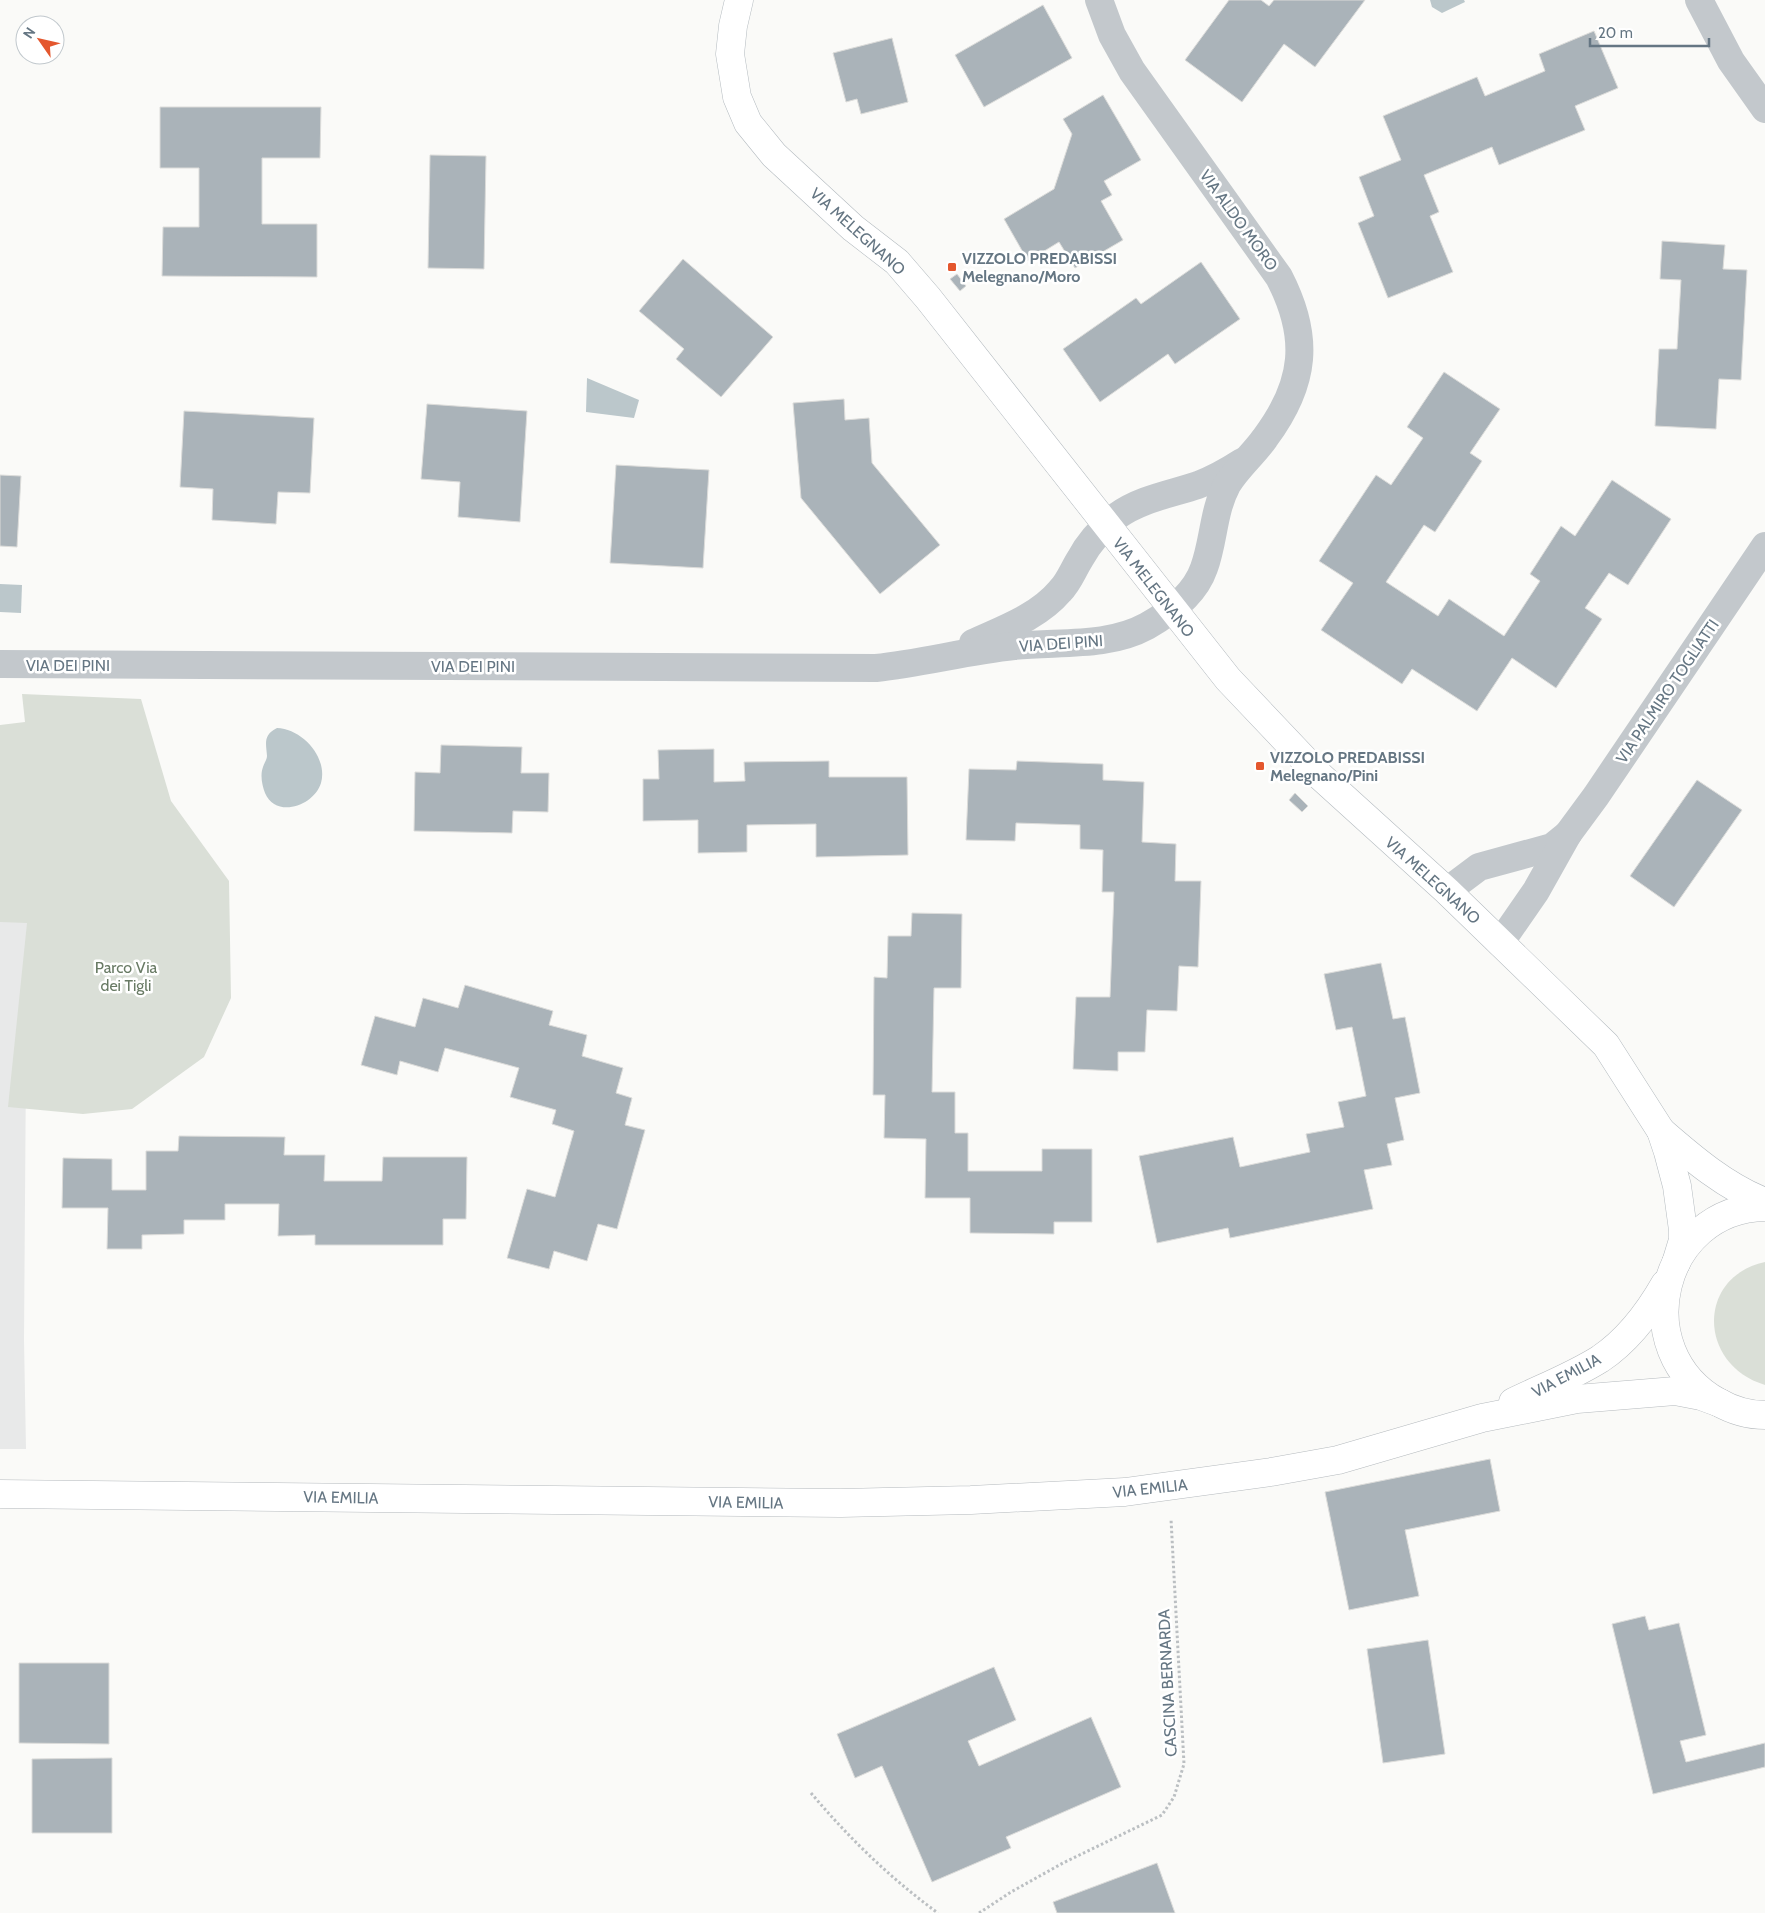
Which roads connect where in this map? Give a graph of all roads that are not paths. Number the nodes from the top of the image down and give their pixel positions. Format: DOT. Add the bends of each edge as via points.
graph roads {
  1 [pos="739,0"];
  2 [pos="1099,0"];
  3 [pos="1699,0"];
  4 [pos="1765,109"];
  5 [pos="1254,453"];
  6 [pos="1105,526"];
  7 [pos="1765,546"];
  8 [pos="1171,610"];
  9 [pos="944,656"];
  10 [pos="0,664"];
  11 [pos="1568,834"];
  12 [pos="1447,891"];
  13 [pos="1500,943"];
  14 [pos="1661,1131"];
  15 [pos="1765,1202"];
  16 [pos="1765,1207"];
  17 [pos="1674,1266"];
  18 [pos="1720,1403"];
  19 [pos="1761,1416"];
  20 [pos="1482,1418"];
  21 [pos="0,1494"];
  1 -- 6 [label="main road, VIA MELEGNANO" via="732,26 730,54 737,97 748,123 774,155 853,228 897,262"];
  2 -- 5 [label="street, VIA ALDO MORO" via="1112,35 1132,71 1279,277 1292,302 1300,329 1300,358 1294,384 1283,411"];
  3 -- 4 [label="street" via="1731,61"];
  5 -- 6 [label="street, VIA ALDO MORO" via="1226,472 1133,507"];
  5 -- 8 [label="street, VIA ALDO MORO" via="1228,484 1197,582"];
  6 -- 8 [label="main road, VIA MELEGNANO"];
  6 -- 9 [label="street, VIA DEI PINI" via="1085,550 1061,591 1048,604 1027,618"];
  7 -- 11 [label="street, VIA PALMIRO TOGLIATTI"];
  8 -- 9 [label="street, VIA DEI PINI" via="1146,626 1111,639 1013,646"];
  8 -- 12 [label="main road, VIA MELEGNANO" via="1271,727 1372,825"];
  9 -- 10 [label="street, VIA DEI PINI" via="876,668"];
  11 -- 12 [label="street, VIA PALMIRO TOGLIATTI" via="1552,847 1479,867"];
  11 -- 13 [label="street, VIA PALMIRO TOGLIATTI" via="1536,891"];
  12 -- 13 [label="main road, VIA MELEGNANO"];
  13 -- 14 [label="main road, VIA MELEGNANO" via="1606,1045"];
  14 -- 15 [label="main road, VIA MELEGNANO" via="1702,1165"];
  14 -- 17 [label="main road, VIA MELEGNANO" via="1677,1186 1683,1230"];
  16 -- 17 [label="main road" via="1737,1211 1717,1220 1691,1240"];
  17 -- 18 [label="main road" via="1664,1304 1670,1347 1693,1384"];
  17 -- 20 [label="main road, VIA EMILIA" via="1642,1318 1600,1359"];
  18 -- 19 [label="main road, VIA EMILIA"];
  18 -- 20 [label="main road, VIA EMILIA" via="1688,1392 1657,1390 1578,1399"];
  20 -- 21 [label="main road, VIA EMILIA" via="1338,1460 1125,1492 971,1500 841,1503"];
}
